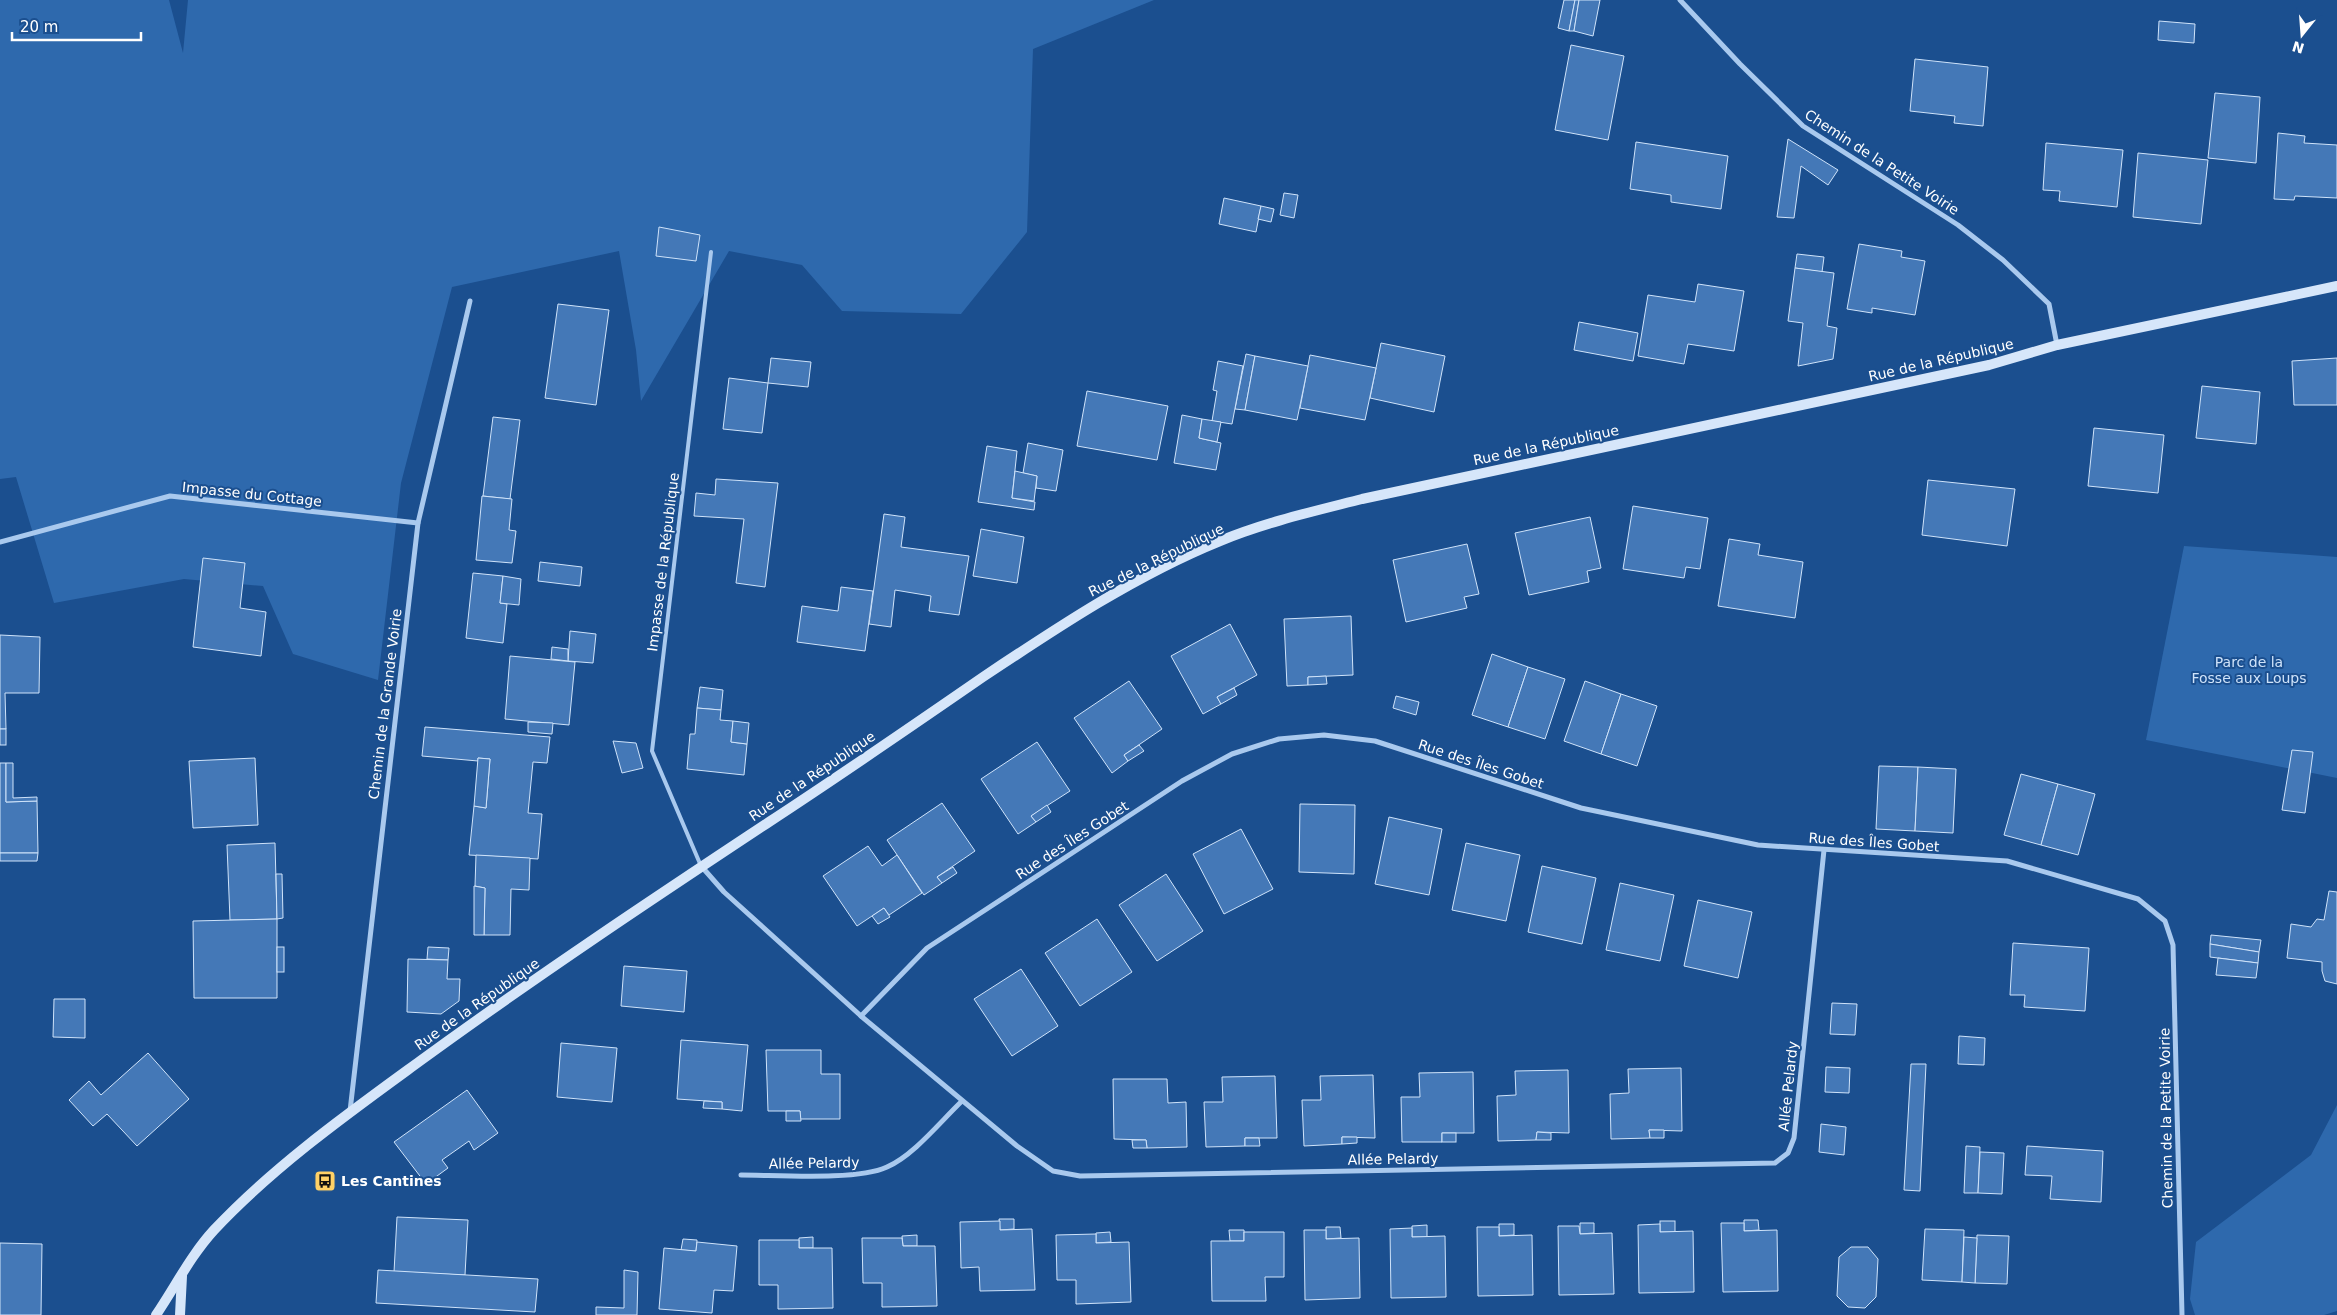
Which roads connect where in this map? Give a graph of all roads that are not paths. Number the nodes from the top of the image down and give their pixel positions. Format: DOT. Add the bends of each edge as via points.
graph roads {
  1 [pos="1680,0"];
  2 [pos="711,252"];
  3 [pos="2337,286"];
  4 [pos="470,301"];
  5 [pos="2057,345"];
  6 [pos="418,523"];
  7 [pos="0,542"];
  8 [pos="1824,850"];
  9 [pos="700,866"];
  10 [pos="2165,921"];
  11 [pos="860,1016"];
  12 [pos="962,1101"];
  13 [pos="349,1114"];
  14 [pos="741,1175"];
  15 [pos="182,1276"];
  16 [pos="156,1315"];
  17 [pos="180,1315"];
  18 [pos="2182,1315"];
  1 -- 5 [label="street, Chemin de la Petite Voirie" via="1803,126 1958,225 2003,260 2049,304"];
  2 -- 9 [label="lane, Impasse de la République" via="652,751"];
  3 -- 5 [label="street, Rue de la République"];
  4 -- 6 [label="street, Chemin de la Grande Voirie"];
  5 -- 9 [label="street, Rue de la République" via="1980,367 1362,498 1220,540 1092,607"];
  6 -- 7 [label="street, Impasse du Cottage" via="170,496"];
  6 -- 13 [label="street, Chemin de la Grande Voirie"];
  8 -- 10 [label="street, Rue des Îles Gobet" via="2007,861 2138,899"];
  8 -- 11 [label="street, Rue des Îles Gobet" via="1758,845 1581,808 1375,741 1324,734 1279,739 1232,754 1182,781 928,948"];
  8 -- 12 [label="street, Allée Pelardy" via="1794,1138 1788,1153 1775,1163 1080,1176 1052,1171"];
  9 -- 11 [label="street" via="724,892"];
  9 -- 13 [label="street, Rue de la République" via="478,1019"];
  10 -- 18 [label="street, Chemin de la Petite Voirie" via="2172,945"];
  11 -- 12 [label="street"];
  12 -- 14 [label="street, Allée Pelardy" via="904,1157 886,1168 858,1175"];
  13 -- 15 [label="street, Rue de la République" via="234,1209 211,1233"];
  15 -- 16 [label="street, Rue de la République"];
  15 -- 17 [label="street"];
}
